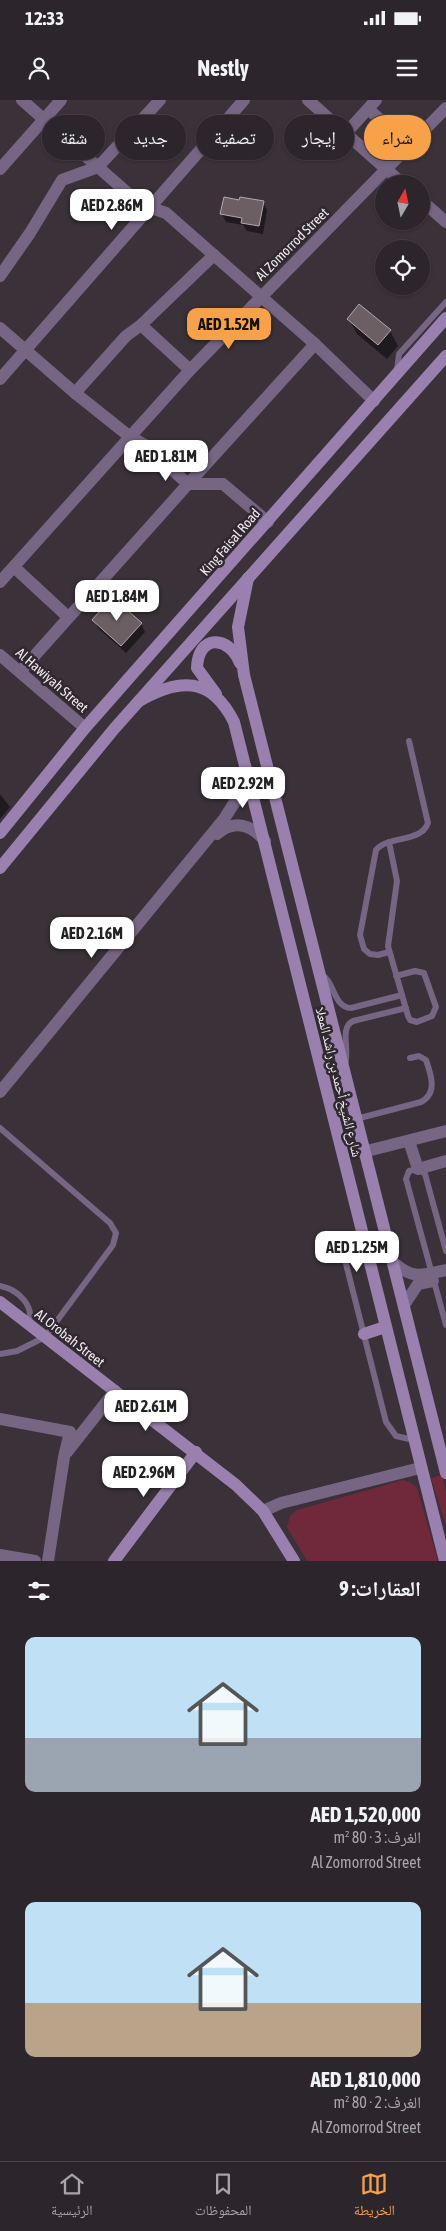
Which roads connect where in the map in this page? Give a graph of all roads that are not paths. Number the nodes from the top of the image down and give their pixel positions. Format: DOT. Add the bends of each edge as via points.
graph roads {
  1 [pos="22,100"];
  2 [pos="61,100"];
  3 [pos="160,100"];
  4 [pos="244,100"];
  5 [pos="308,100"];
  6 [pos="372,105"];
  7 [pos="446,108"];
  8 [pos="48,115"];
  9 [pos="325,115"];
  10 [pos="381,115"];
  11 [pos="42,117"];
  12 [pos="42,121"];
  13 [pos="354,124"];
  14 [pos="431,124"];
  15 [pos="354,140"];
  16 [pos="90,160"];
  17 [pos="396,160"];
  18 [pos="98,167"];
  19 [pos="0,169"];
  20 [pos="387,169"];
  21 [pos="393,175"];
  22 [pos="150,208"];
  23 [pos="430,208"];
  24 [pos="446,222"];
  25 [pos="214,255"];
  26 [pos="0,276"];
  27 [pos="261,297"];
  28 [pos="446,302"];
  29 [pos="446,318"];
  30 [pos="141,325"];
  31 [pos="0,328"];
  32 [pos="315,344"];
  33 [pos="25,350"];
  34 [pos="446,356"];
  35 [pos="190,370"];
  36 [pos="397,375"];
  37 [pos="0,379"];
  38 [pos="75,392"];
  39 [pos="374,401"];
  40 [pos="129,436"];
  41 [pos="188,484"];
  42 [pos="268,522"];
  43 [pos="14,567"];
  44 [pos="248,578"];
  45 [pos="0,582"];
  46 [pos="68,617"];
  47 [pos="0,655"];
  48 [pos="20,672"];
  49 [pos="244,675"];
  50 [pos="216,695"];
  51 [pos="139,701"];
  52 [pos="85,728"];
  53 [pos="409,741"];
  54 [pos="246,766"];
  55 [pos="0,833"];
  56 [pos="265,842"];
  57 [pos="389,842"];
  58 [pos="206,844"];
  59 [pos="0,868"];
  60 [pos="389,952"];
  61 [pos="320,973"];
  62 [pos="396,976"];
  63 [pos="402,995"];
  64 [pos="406,1008"];
  65 [pos="410,1058"];
  66 [pos="342,1069"];
  67 [pos="0,1092"];
  68 [pos="355,1119"];
  69 [pos="0,1128"];
  70 [pos="446,1131"];
  71 [pos="409,1141"];
  72 [pos="363,1152"];
  73 [pos="446,1161"];
  74 [pos="418,1169"];
  75 [pos="361,1232"];
  76 [pos="446,1251"];
  77 [pos="394,1263"];
  78 [pos="446,1270"];
  79 [pos="437,1278"];
  80 [pos="0,1286"];
  81 [pos="0,1302"];
  82 [pos="404,1305"];
  83 [pos="28,1324"];
  84 [pos="446,1325"];
  85 [pos="385,1327"];
  86 [pos="364,1334"];
  87 [pos="45,1337"];
  88 [pos="0,1354"];
  89 [pos="114,1391"];
  90 [pos="0,1419"];
  91 [pos="414,1440"];
  92 [pos="196,1452"];
  93 [pos="64,1457"];
  94 [pos="420,1468"];
  95 [pos="446,1473"];
  96 [pos="263,1511"];
  97 [pos="0,1555"];
  98 [pos="35,1561"];
  99 [pos="48,1561"];
  100 [pos="114,1561"];
  101 [pos="294,1561"];
  102 [pos="445,1561"];
  1 -- 11 [label="street"];
  2 -- 8 [label="street"];
  3 -- 18 [label="street"];
  4 -- 22 [label="street"];
  5 -- 9 [label="street"];
  6 -- 10 [label="street"];
  6 -- 13 [label="street"];
  7 -- 14 [label="street, Al Zomorrod Street"];
  12 -- 19 [label="street"];
  15 -- 20 [label="street"];
  16 -- 18 [label="street"];
  17 -- 20 [label="street, Al Zomorrod Street"];
  18 -- 22 [label="street" via="140,204"];
  18 -- 26 [label="street" via="62,180"];
  20 -- 21 [label="street"];
  20 -- 27 [label="street, Al Zomorrod Street"];
  22 -- 25 [label="street" via="166,212"];
  22 -- 33 [label="street"];
  23 -- 24 [label="street"];
  25 -- 27 [label="street"];
  25 -- 30 [label="street"];
  27 -- 32 [label="street"];
  27 -- 35 [label="street, Al Zomorrod Street"];
  28 -- 36 [label="lane" via="399,354"];
  29 -- 36 [label="main road, King Faisal Road"];
  30 -- 35 [label="street"];
  30 -- 38 [label="street" via="126,336"];
  31 -- 33 [label="street"];
  32 -- 39 [label="street"];
  32 -- 41 [label="street"];
  33 -- 37 [label="street"];
  33 -- 38 [label="street"];
  34 -- 44 [label="main road"];
  35 -- 40 [label="street, Al Zomorrod Street"];
  36 -- 39 [label="main road, King Faisal Road"];
  38 -- 40 [label="street"];
  39 -- 42 [label="main road, King Faisal Road"];
  40 -- 41 [label="street" via="145,445"];
  40 -- 43 [label="street, Al Zomorrod Street"];
  41 -- 42 [label="street" via="223,484"];
  41 -- 46 [label="street"];
  42 -- 52 [label="main road, King Faisal Road"];
  43 -- 45 [label="street, Al Zomorrod Street"];
  43 -- 46 [label="street"];
  44 -- 49 [label="main road, شارع الشيخ أحمد بن راشد المعلا" via="238,627"];
  44 -- 51 [label="main road"];
  46 -- 48 [label="street"];
  47 -- 48 [label="street, Al Hawiyah Street"];
  48 -- 52 [label="street, Al Hawiyah Street"];
  49 -- 50 [label="main road, شارع الشيخ أحمد بن راشد المعلا" via="230,647 215,642 203,647 197,668"];
  49 -- 61 [label="main road, شارع الشيخ أحمد بن راشد المعلا"];
  50 -- 51 [label="main road" via="203,688 170,686"];
  50 -- 54 [label="main road, شارع الشيخ أحمد بن راشد المعلا" via="234,722"];
  51 -- 59 [label="main road"];
  52 -- 55 [label="main road, King Faisal Road"];
  53 -- 57 [label="lane" via="428,823 421,833"];
  54 -- 56 [label="main road, شارع الشيخ أحمد بن راشد المعلا"];
  54 -- 58 [label="street" via="238,797"];
  56 -- 58 [label="street" via="258,831 240,824 221,830"];
  56 -- 75 [label="main road, شارع الشيخ أحمد بن راشد المعلا"];
  57 -- 60 [label="lane" via="397,881 388,934"];
  57 -- 60 [label="lane" via="378,847 373,857 360,935 364,949 370,954"];
  58 -- 67 [label="street"];
  60 -- 62 [label="lane"];
  61 -- 63 [label="lane" via="329,980 344,1007"];
  61 -- 66 [label="main road, شارع الشيخ أحمد بن راشد المعلا"];
  62 -- 63 [label="lane"];
  62 -- 64 [label="lane" via="415,971 424,973 436,1007 432,1016 417,1022 410,1020"];
  63 -- 64 [label="lane"];
  64 -- 66 [label="lane" via="348,1025 345,1031 347,1054"];
  65 -- 68 [label="lane" via="418,1056 426,1060 432,1085 429,1096 421,1102"];
  66 -- 68 [label="main road, شارع الشيخ أحمد بن راشد المعلا"];
  68 -- 72 [label="main road, شارع الشيخ أحمد بن راشد المعلا"];
  69 -- 87 [label="lane" via="110,1223 116,1234 113,1245"];
  70 -- 71 [label="street"];
  71 -- 72 [label="street"];
  71 -- 74 [label="street"];
  72 -- 77 [label="main road, شارع الشيخ أحمد بن راشد المعلا"];
  73 -- 74 [label="street"];
  74 -- 76 [label="lane" via="425,1174"];
  74 -- 79 [label="lane" via="408,1171 406,1179"];
  75 -- 85 [label="main road, شارع الشيخ أحمد بن راشد المعلا"];
  75 -- 86 [label="lane" via="346,1238 342,1249"];
  77 -- 79 [label="street" via="406,1273"];
  77 -- 82 [label="main road, شارع الشيخ أحمد بن راشد المعلا"];
  78 -- 79 [label="street"];
  79 -- 82 [label="street" via="418,1284"];
  79 -- 84 [label="lane"];
  80 -- 83 [label="lane" via="27,1303 30,1311"];
  81 -- 83 [label="main road, Al Orobah Street"];
  82 -- 95 [label="main road, شارع الشيخ أحمد بن راشد المعلا"];
  83 -- 87 [label="main road, Al Orobah Street"];
  85 -- 86 [label="main road"];
  85 -- 91 [label="main road, شارع الشيخ أحمد بن راشد المعلا"];
  86 -- 91 [label="lane" via="388,1428 396,1436"];
  87 -- 88 [label="lane" via="17,1351"];
  87 -- 89 [label="main road, Al Orobah Street"];
  89 -- 92 [label="main road, Al Orobah Street"];
  89 -- 93 [label="street"];
  90 -- 93 [label="street" via="70,1432"];
  91 -- 94 [label="main road, شارع الشيخ أحمد بن راشد المعلا"];
  92 -- 96 [label="main road, Al Orobah Street"];
  92 -- 100 [label="main road"];
  93 -- 99 [label="street"];
  94 -- 96 [label="street" via="281,1503"];
  94 -- 102 [label="main road, شارع الشيخ أحمد بن راشد المعلا"];
  96 -- 101 [label="main road, Al Orobah Street"];
  97 -- 98 [label="street"];
}
